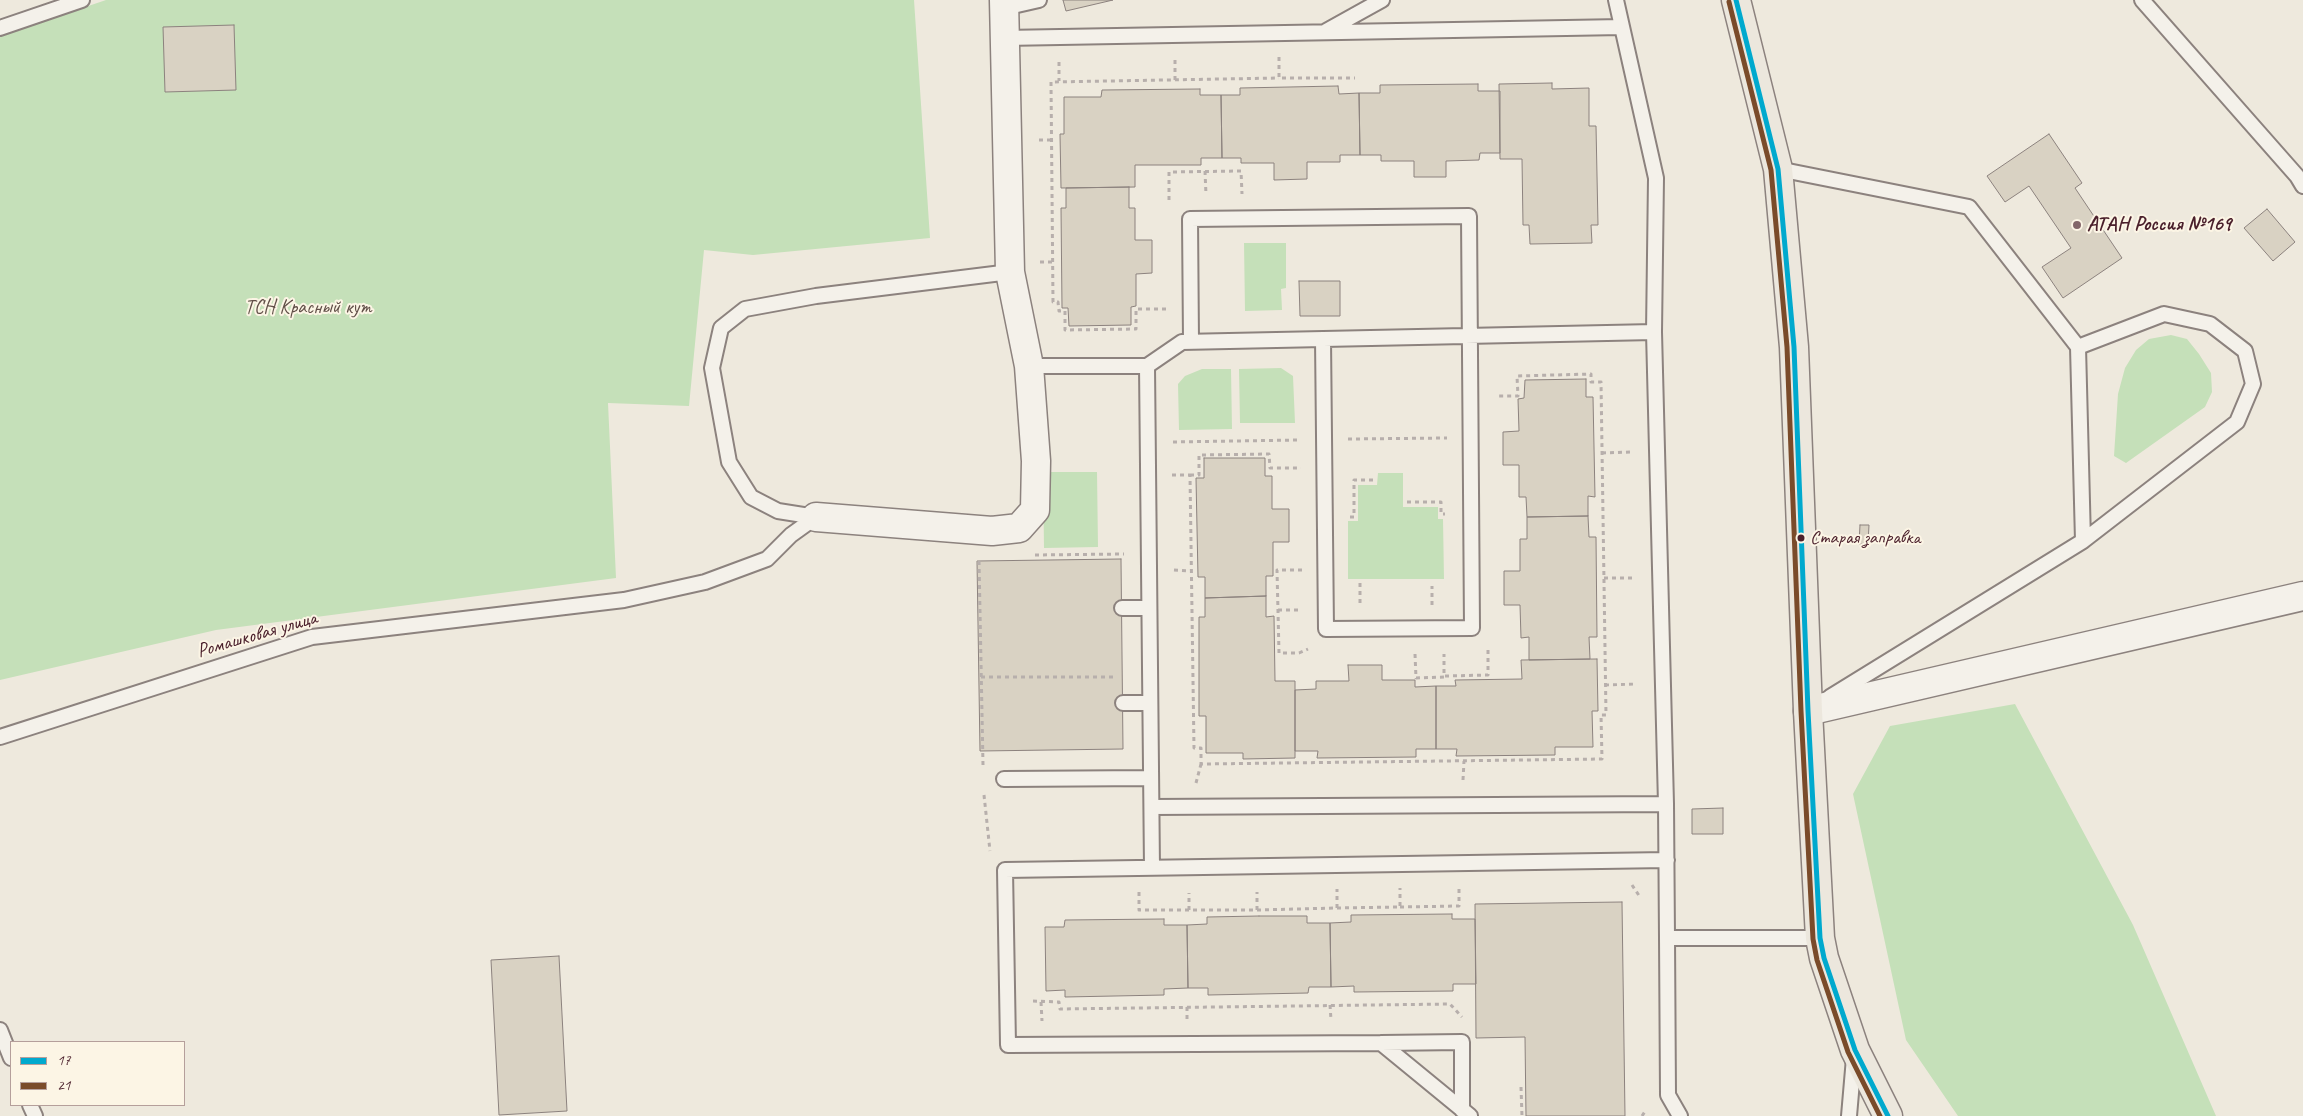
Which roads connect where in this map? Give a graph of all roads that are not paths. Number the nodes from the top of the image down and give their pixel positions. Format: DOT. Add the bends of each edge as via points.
graph roads {
  1 [pos="82,0"];
  2 [pos="1039,0"];
  3 [pos="1382,0"];
  4 [pos="1616,0"];
  5 [pos="1736,0"];
  6 [pos="2142,0"];
  7 [pos="1004,4"];
  8 [pos="1622,27"];
  9 [pos="0,28"];
  10 [pos="1324,32"];
  11 [pos="1004,38"];
  12 [pos="1778,169"];
  13 [pos="2303,186"];
  14 [pos="1010,272"];
  15 [pos="1654,332"];
  16 [pos="1470,336"];
  17 [pos="1323,339"];
  18 [pos="1191,341"];
  19 [pos="2078,347"];
  20 [pos="1029,366"];
  21 [pos="1147,366"];
  22 [pos="816,517"];
  23 [pos="2083,541"];
  24 [pos="2303,596"];
  25 [pos="1123,608"];
  26 [pos="1149,608"];
  27 [pos="1123,703"];
  28 [pos="1150,703"];
  29 [pos="1808,711"];
  30 [pos="0,736"];
  31 [pos="1151,778"];
  32 [pos="1004,779"];
  33 [pos="1666,804"];
  34 [pos="1152,807"];
  35 [pos="1667,860"];
  36 [pos="1152,868"];
  37 [pos="1667,938"];
  38 [pos="1820,938"];
  39 [pos="0,1030"];
  40 [pos="1381,1043"];
  41 [pos="1855,1050"];
  42 [pos="10,1055"];
  43 [pos="1466,1113"];
  44 [pos="1680,1116"];
  45 [pos="1849,1116"];
  46 [pos="1888,1116"];
  1 -- 9 [label="lane"];
  2 -- 7 [label="lane"];
  3 -- 10 [label="lane"];
  4 -- 8 [label="lane"];
  5 -- 12 [label="main road"];
  6 -- 13 [label="lane"];
  7 -- 11 [label="street"];
  8 -- 10 [label="lane"];
  8 -- 15 [label="lane" via="1656,178"];
  10 -- 11 [label="lane"];
  11 -- 14 [label="street"];
  12 -- 19 [label="lane" via="1969,207"];
  12 -- 29 [label="main road" via="1794,347"];
  14 -- 20 [label="street"];
  14 -- 22 [label="lane" via="816,296 745,309 721,328 712,368 729,462 751,497 778,511"];
  15 -- 16 [label="lane"];
  15 -- 33 [label="lane"];
  16 -- 17 [label="lane"];
  16 -- 17 [label="lane" via="1472,628 1326,629"];
  16 -- 18 [label="lane" via="1470,216 1190,219"];
  17 -- 18 [label="lane"];
  18 -- 21 [label="lane" via="1182,342"];
  19 -- 23 [label="lane"];
  19 -- 23 [label="lane" via="2164,314 2210,324 2245,351 2253,384 2237,422"];
  20 -- 21 [label="lane"];
  20 -- 22 [label="street" via="1036,460 1035,510 1020,528 992,531"];
  21 -- 26 [label="lane"];
  22 -- 30 [label="lane, Ромашковая улица" via="791,535 767,559 705,582 624,600 312,637"];
  23 -- 29 [label="lane"];
  24 -- 29 [label="street"];
  25 -- 26 [label="lane"];
  26 -- 28 [label="lane"];
  27 -- 28 [label="lane"];
  28 -- 31 [label="lane"];
  29 -- 38 [label="main road"];
  31 -- 32 [label="lane"];
  31 -- 34 [label="lane"];
  33 -- 34 [label="lane"];
  33 -- 35 [label="lane"];
  34 -- 36 [label="lane"];
  35 -- 36 [label="lane"];
  35 -- 37 [label="lane"];
  36 -- 40 [label="lane" via="1004,870 1008,1045"];
  37 -- 38 [label="lane"];
  37 -- 44 [label="lane" via="1668,1095"];
  38 -- 41 [label="main road"];
  39 -- 42 [label="lane"];
  40 -- 43 [label="lane"];
  40 -- 43 [label="lane" via="1462,1042"];
  41 -- 45 [label="lane"];
  41 -- 46 [label="main road"];
}
